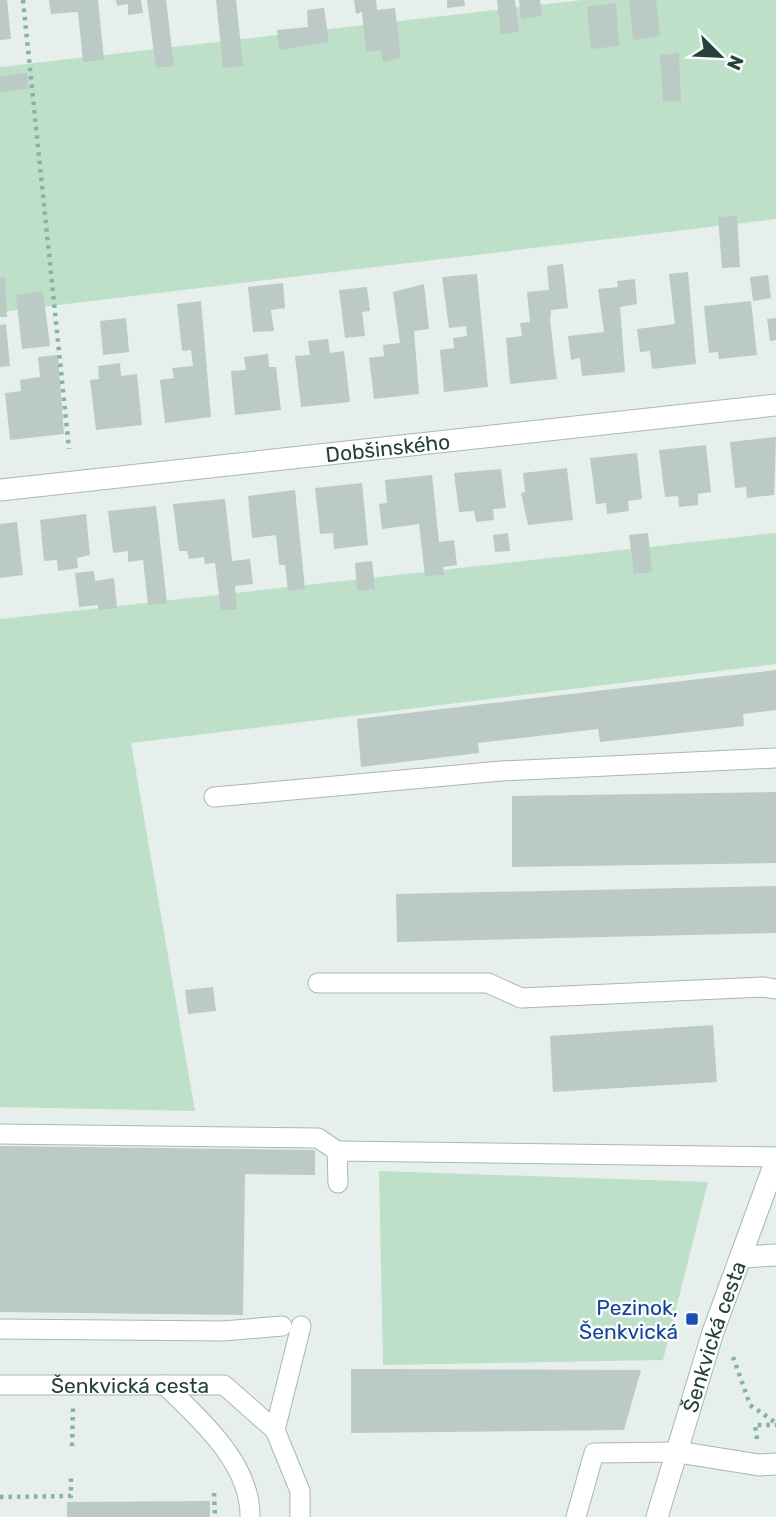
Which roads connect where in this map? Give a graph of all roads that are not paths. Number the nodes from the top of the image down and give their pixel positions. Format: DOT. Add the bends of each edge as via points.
graph roads {
  1 [pos="776,405"];
  2 [pos="0,490"];
  3 [pos="776,758"];
  4 [pos="214,797"];
  5 [pos="318,983"];
  6 [pos="776,989"];
  7 [pos="0,1134"];
  8 [pos="338,1151"];
  9 [pos="776,1159"];
  10 [pos="338,1183"];
  11 [pos="776,1255"];
  12 [pos="742,1257"];
  13 [pos="0,1329"];
  14 [pos="0,1385"];
  15 [pos="165,1385"];
  16 [pos="275,1430"];
  17 [pos="678,1452"];
  18 [pos="776,1464"];
  19 [pos="250,1517"];
  20 [pos="300,1517"];
  21 [pos="576,1517"];
  22 [pos="657,1517"];
  1 -- 2 [label="street, Dobšinského"];
  3 -- 4 [label="lane" via="501,771"];
  5 -- 6 [label="lane" via="488,983 521,999"];
  7 -- 8 [label="lane" via="318,1139"];
  8 -- 9 [label="lane"];
  8 -- 10 [label="lane"];
  9 -- 12 [label="street, Šenkvická cesta"];
  11 -- 12 [label="street"];
  12 -- 17 [label="street, Šenkvická cesta"];
  13 -- 16 [label="lane" via="223,1331 292,1326"];
  14 -- 15 [label="lane, Šenkvická cesta"];
  15 -- 16 [label="lane, Šenkvická cesta" via="224,1385"];
  15 -- 19 [label="lane" via="240,1472"];
  16 -- 20 [label="lane, Šenkvická cesta" via="300,1491"];
  17 -- 18 [label="street"];
  17 -- 21 [label="lane" via="594,1453"];
  17 -- 22 [label="street, Šenkvická cesta"];
}
